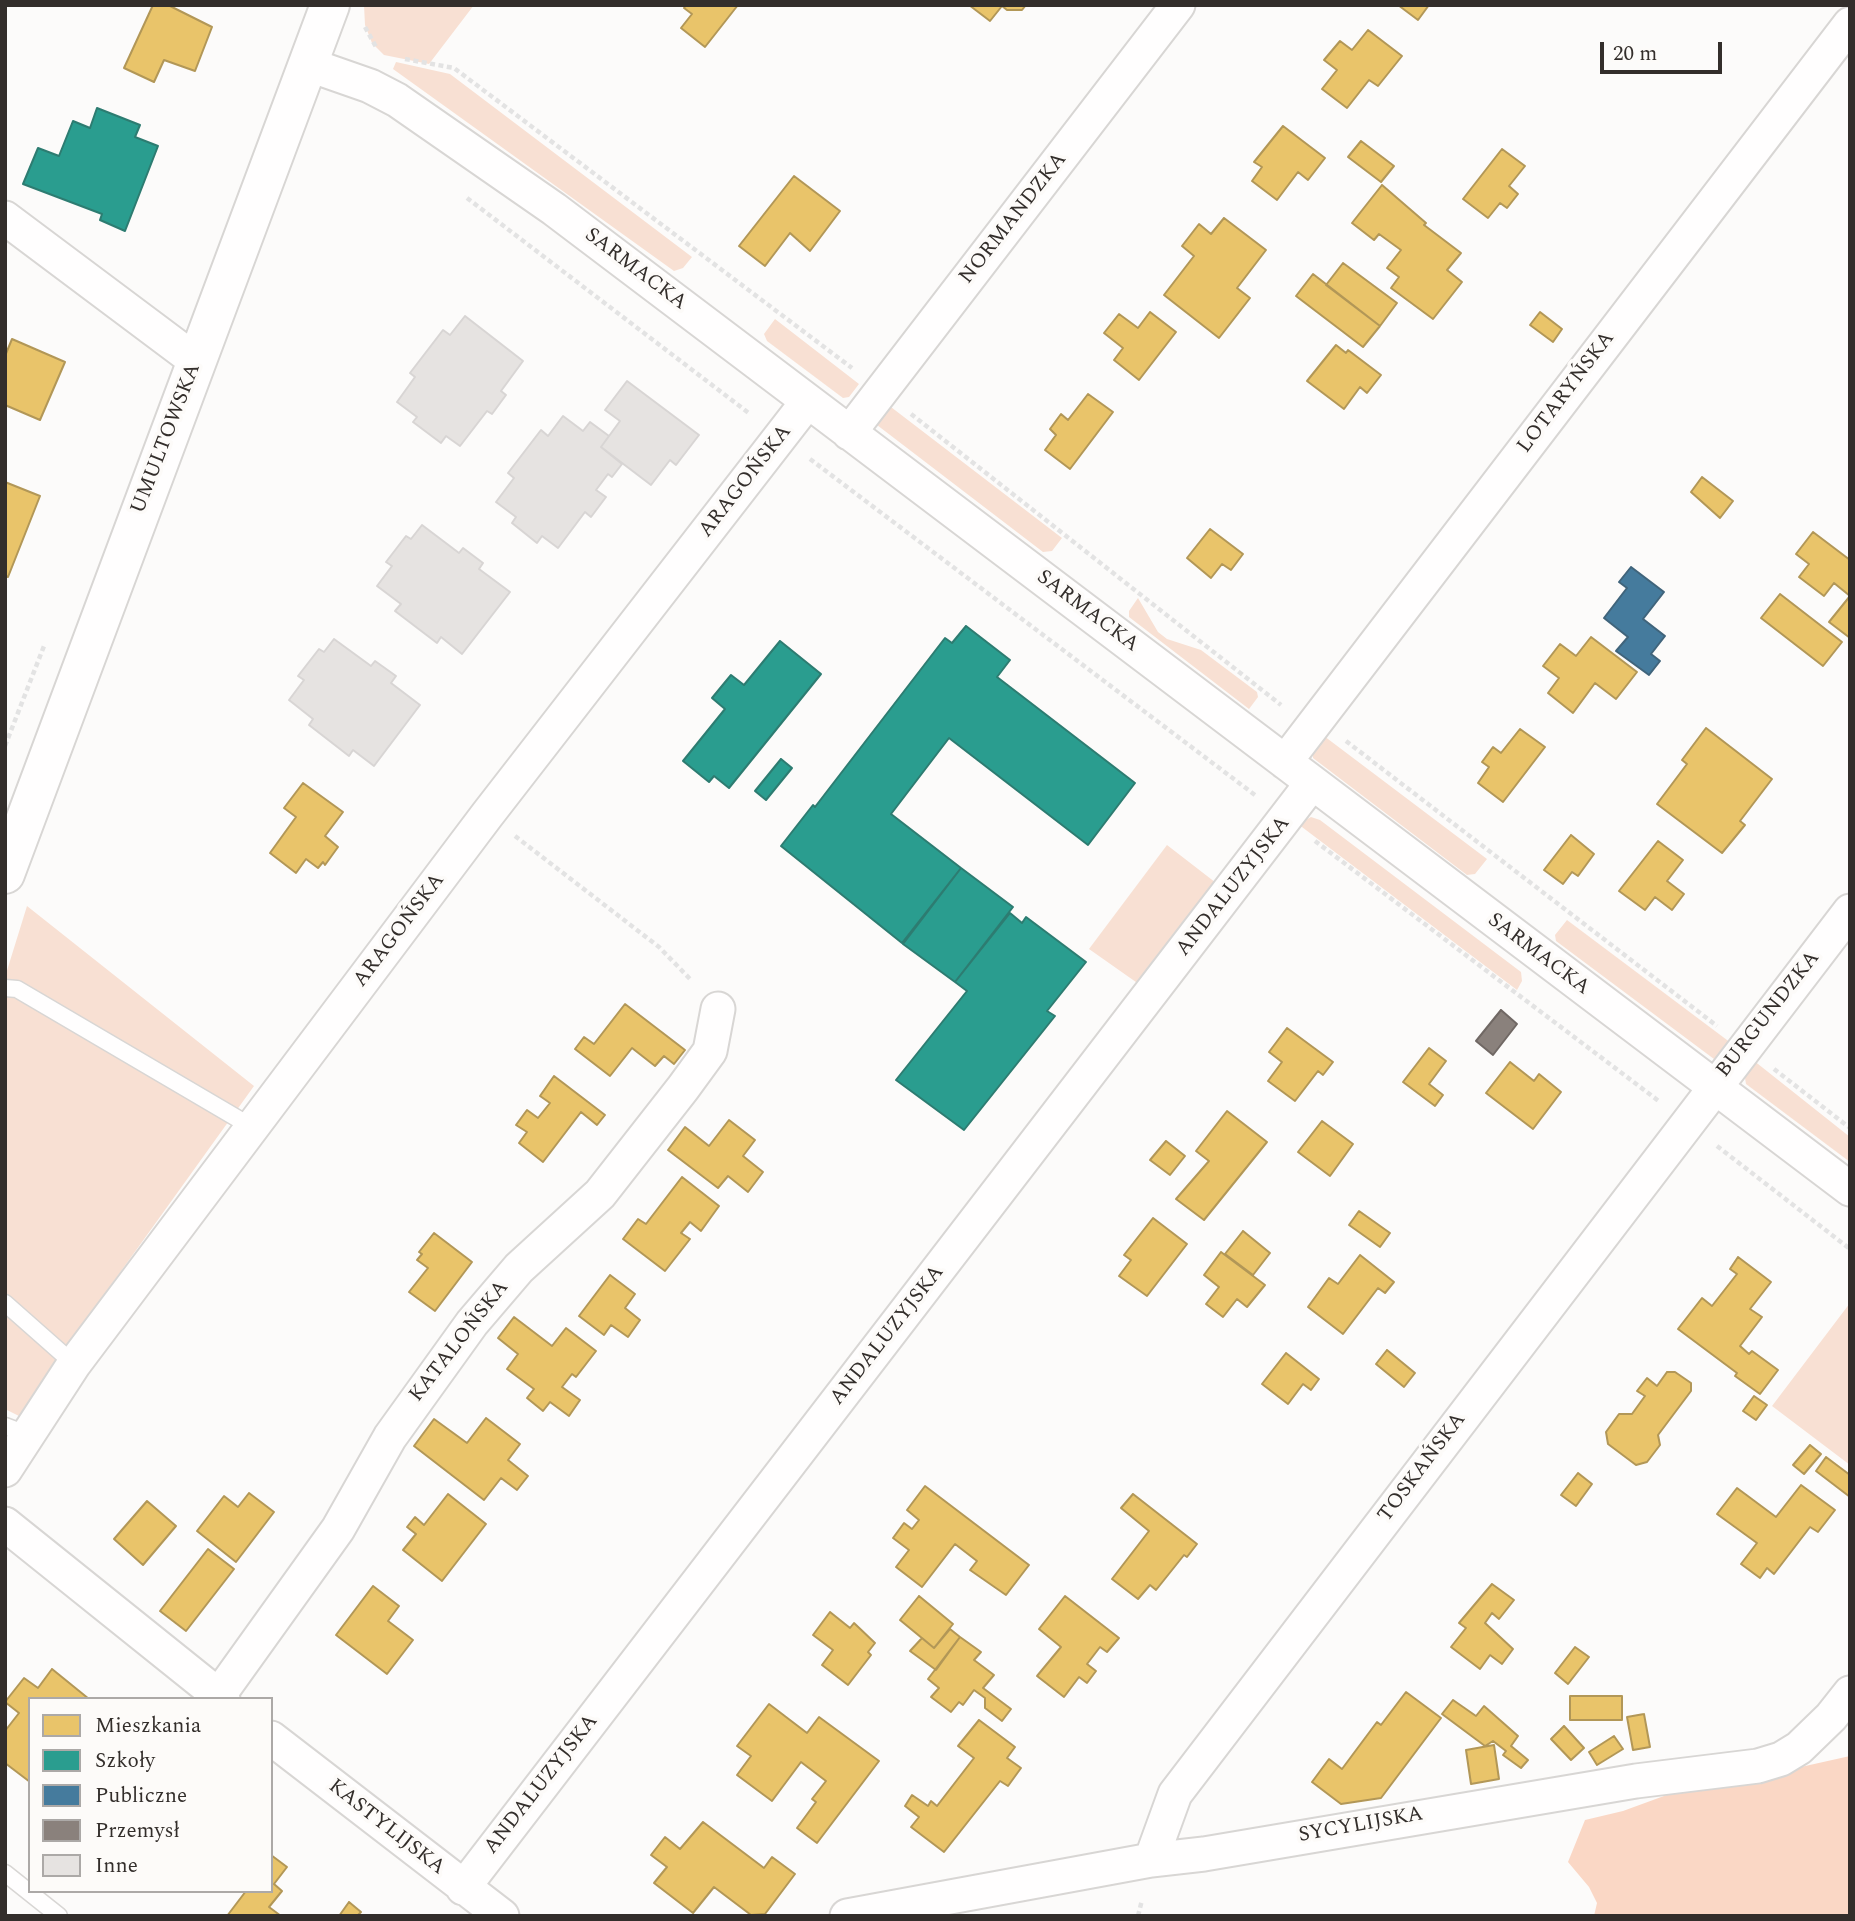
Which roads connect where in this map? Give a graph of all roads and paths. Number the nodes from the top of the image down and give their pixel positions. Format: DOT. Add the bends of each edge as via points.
graph roads {
  1 [pos="1178,5"];
  2 [pos="347,11"];
  3 [pos="1850,24"];
  4 [pos="384,55"];
  5 [pos="307,64"];
  6 [pos="370,86"];
  7 [pos="463,195"];
  8 [pos="5,218"];
  9 [pos="196,361"];
  10 [pos="881,391"];
  11 [pos="808,401"];
  12 [pos="849,433"];
  13 [pos="781,437"];
  14 [pos="47,638"];
  15 [pos="1318,720"];
  16 [pos="5,746"];
  17 [pos="1285,762"];
  18 [pos="1312,783"];
  19 [pos="487,814"];
  20 [pos="1287,819"];
  21 [pos="5,874"];
  22 [pos="1850,911"];
  23 [pos="5,988"];
  24 [pos="718,1009"];
  25 [pos="1744,1047"];
  26 [pos="1713,1085"];
  27 [pos="1686,1122"];
  28 [pos="252,1127"];
  29 [pos="1850,1128"];
  30 [pos="1850,1189"];
  31 [pos="1850,1249"];
  32 [pos="5,1303"];
  33 [pos="74,1364"];
  34 [pos="16,1430"];
  35 [pos="5,1470"];
  36 [pos="5,1524"];
  37 [pos="1850,1693"];
  38 [pos="221,1697"];
  39 [pos="273,1740"];
  40 [pos="1151,1860"];
  41 [pos="5,1873"];
  42 [pos="463,1888"];
  43 [pos="28,1891"];
  44 [pos="30,1893"];
  45 [pos="59,1916"];
  46 [pos="502,1916"];
  47 [pos="847,1916"];
  1 -- 10 [label="street, NORMANDZKA"];
  2 -- 4 [label="path"];
  2 -- 5 [label="street, UMULTOWSKA"];
  3 -- 15 [label="street, LOTARYŃSKA"];
  4 -- 6 [label="path"];
  4 -- 10 [label="path" via="454,68"];
  5 -- 6 [label="street, SARMACKA"];
  5 -- 9 [label="street, UMULTOWSKA"];
  6 -- 11 [label="street, SARMACKA" via="554,209"];
  7 -- 13 [label="path"];
  8 -- 9 [label="street"];
  9 -- 21 [label="street, UMULTOWSKA"];
  10 -- 12 [label="street, NORMANDZKA"];
  10 -- 15 [label="path" via="1277,703"];
  11 -- 12 [label="street, SARMACKA"];
  11 -- 13 [label="street, ARAGOŃSKA"];
  12 -- 17 [label="street, SARMACKA"];
  13 -- 19 [label="street, ARAGOŃSKA"];
  13 -- 20 [label="path"];
  14 -- 16 [label="path"];
  15 -- 17 [label="street, LOTARYŃSKA"];
  15 -- 25 [label="path"];
  17 -- 18 [label="street, SARMACKA"];
  18 -- 20 [label="street, ANDALUZYJSKA"];
  18 -- 26 [label="street, SARMACKA"];
  19 -- 24 [label="path" via="659,947"];
  19 -- 28 [label="street, ARAGOŃSKA"];
  20 -- 27 [label="path"];
  20 -- 42 [label="street, ANDALUZYJSKA"];
  22 -- 25 [label="street, BURGUNDZKA"];
  23 -- 28 [label="lane" via="17,989"];
  24 -- 38 [label="street, KATALOŃSKA" via="710,1051 600,1194 519,1268 472,1323 390,1437 338,1529"];
  25 -- 26 [label="street, BURGUNDZKA"];
  25 -- 29 [label="path"];
  26 -- 27 [label="street, TOSKAŃSKA"];
  26 -- 30 [label="street, SARMACKA"];
  27 -- 31 [label="path"];
  27 -- 40 [label="street, TOSKAŃSKA" via="1175,1794"];
  28 -- 33 [label="street, ARAGOŃSKA"];
  32 -- 33 [label="lane"];
  33 -- 34 [label="street, ARAGOŃSKA"];
  34 -- 35 [label="street, ARAGOŃSKA"];
  36 -- 38 [label="street"];
  37 -- 40 [label="street, SYCYLIJSKA" via="1799,1748 1758,1766 1636,1781"];
  39 -- 42 [label="street, KASTYLIJSKA"];
  40 -- 47 [label="street, SYCYLIJSKA"];
  41 -- 43 [label="lane"];
  42 -- 46 [label="street, KASTYLIJSKA"];
  44 -- 45 [label="lane"];
}
